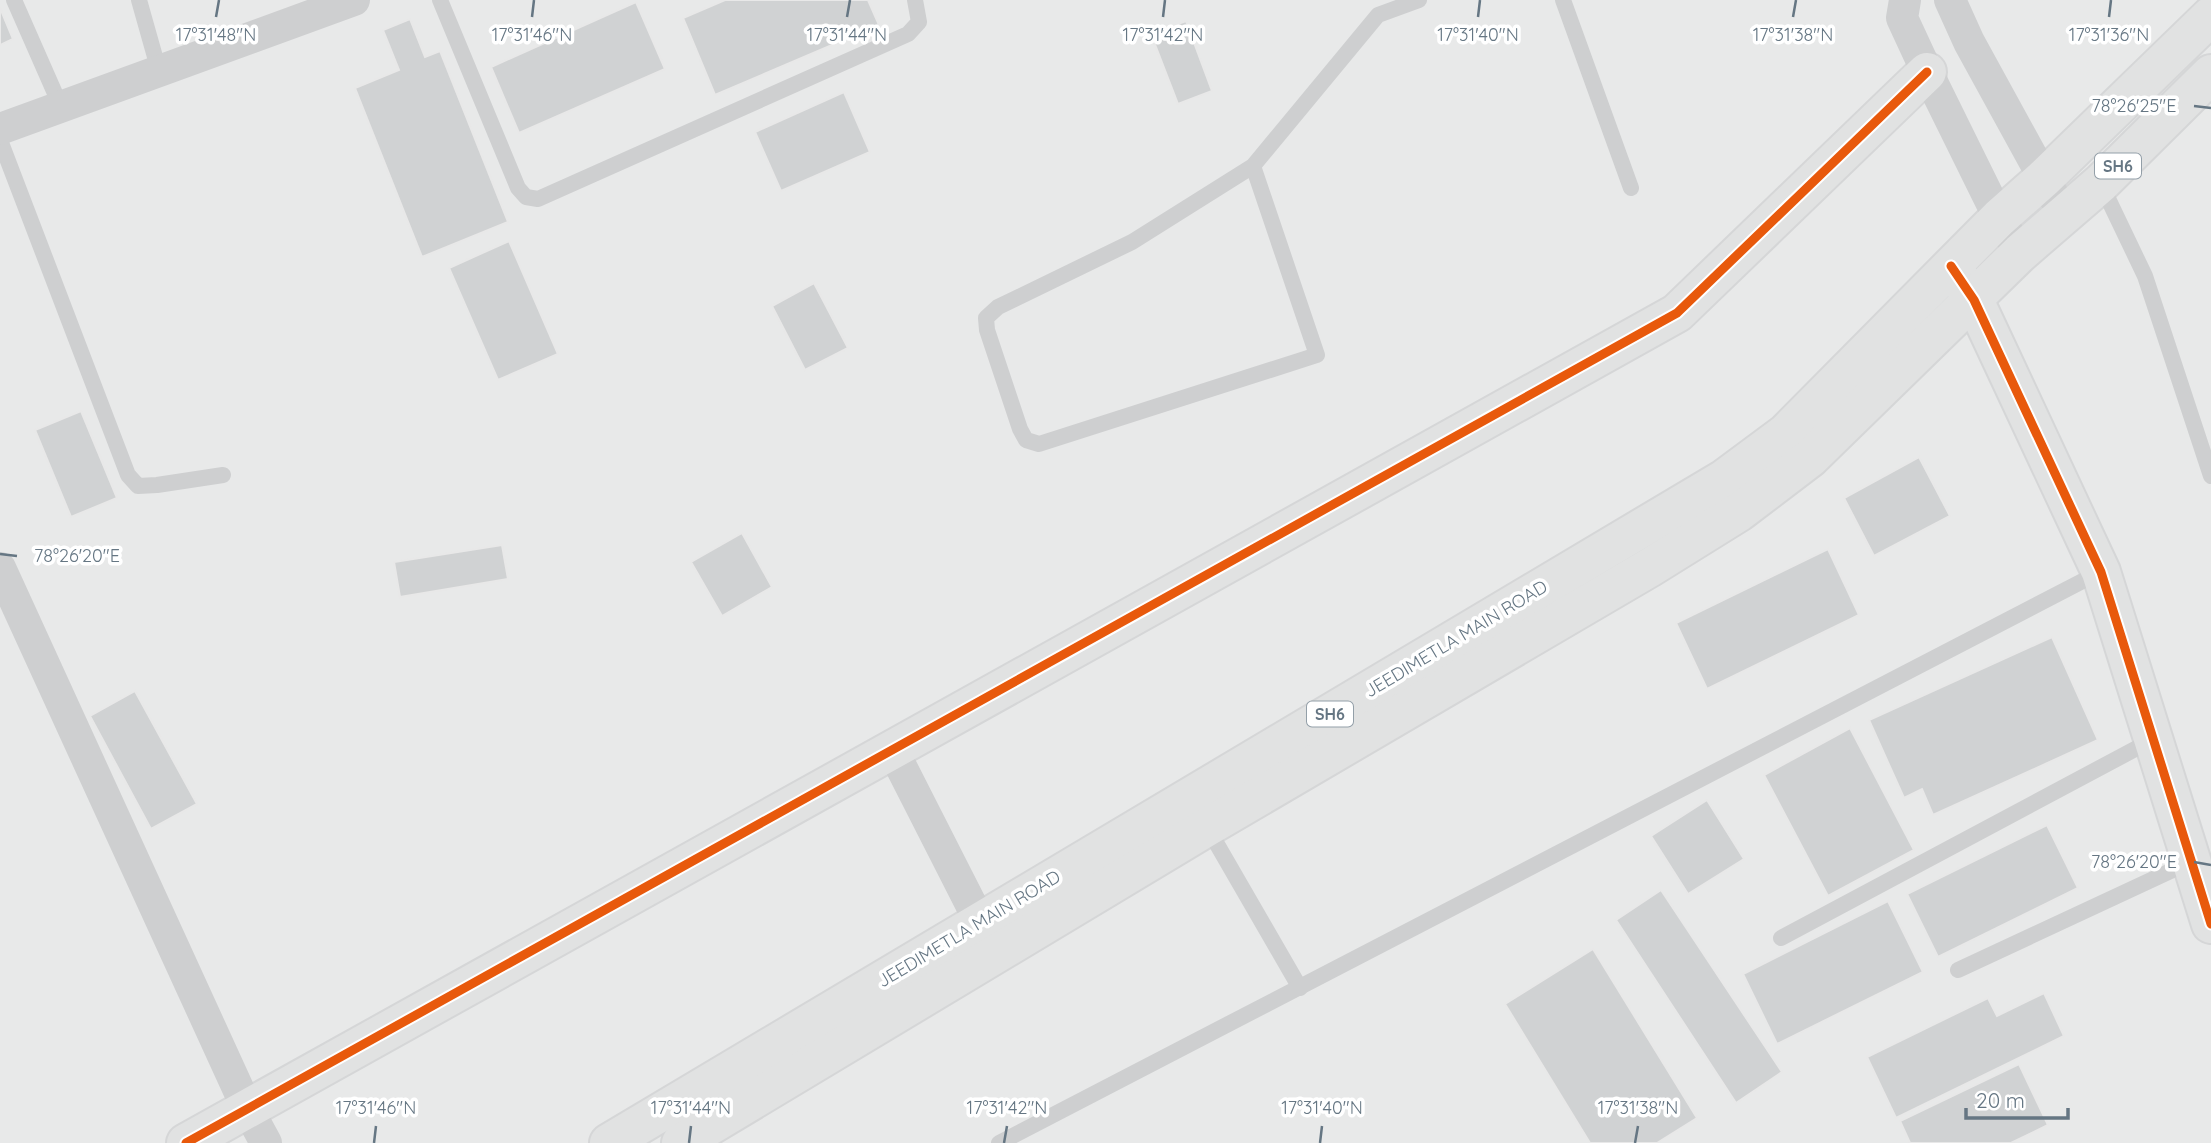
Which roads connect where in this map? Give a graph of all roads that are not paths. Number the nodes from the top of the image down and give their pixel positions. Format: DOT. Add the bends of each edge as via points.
graph roads {
  1 [pos="14,0"];
  2 [pos="139,0"];
  3 [pos="354,0"];
  4 [pos="440,0"];
  5 [pos="915,0"];
  6 [pos="1419,0"];
  7 [pos="1563,0"];
  8 [pos="1905,0"];
  9 [pos="1950,0"];
  10 [pos="2211,16"];
  11 [pos="159,71"];
  12 [pos="1927,72"];
  13 [pos="2211,74"];
  14 [pos="61,107"];
  15 [pos="0,129"];
  16 [pos="0,140"];
  17 [pos="1253,166"];
  18 [pos="2043,179"];
  19 [pos="2101,183"];
  20 [pos="1631,188"];
  21 [pos="2064,215"];
  22 [pos="1999,218"];
  23 [pos="2021,253"];
  24 [pos="1951,266"];
  25 [pos="1973,300"];
  26 [pos="223,475"];
  27 [pos="2211,476"];
  28 [pos="0,568"];
  29 [pos="2101,572"];
  30 [pos="2152,740"];
  31 [pos="892,750"];
  32 [pos="1207,827"];
  33 [pos="2192,861"];
  34 [pos="980,922"];
  35 [pos="2211,924"];
  36 [pos="1780,938"];
  37 [pos="1958,970"];
  38 [pos="1300,988"];
  39 [pos="247,1108"];
  40 [pos="186,1143"];
  41 [pos="266,1143"];
  42 [pos="609,1143"];
  43 [pos="681,1143"];
  44 [pos="999,1143"];
  1 -- 14 [label="lane"];
  2 -- 11 [label="lane"];
  3 -- 11 [label="street"];
  4 -- 5 [label="lane" via="518,188 526,197 538,199 908,34 919,22"];
  6 -- 17 [label="lane" via="1378,15"];
  7 -- 20 [label="lane"];
  8 -- 12 [label="street" via="1902,18"];
  9 -- 18 [label="street"];
  10 -- 18 [label="main road, JEEDIMETLA MAIN ROAD / SH6"];
  11 -- 14 [label="street"];
  12 -- 22 [label="street"];
  12 -- 31 [label="main road" via="1677,313"];
  13 -- 19 [label="main road, JEEDIMETLA MAIN ROAD / SH6"];
  14 -- 15 [label="street"];
  16 -- 26 [label="lane" via="128,475 138,485"];
  17 -- 17 [label="lane" via="1132,242 998,307 986,318 1026,440 1039,444 1317,355"];
  18 -- 21 [label="street"];
  18 -- 22 [label="main road, JEEDIMETLA MAIN ROAD / SH6"];
  19 -- 21 [label="main road, JEEDIMETLA MAIN ROAD / SH6"];
  19 -- 27 [label="lane" via="2145,276"];
  21 -- 23 [label="main road, JEEDIMETLA MAIN ROAD / SH6"];
  22 -- 23 [label="street"];
  22 -- 24 [label="main road, JEEDIMETLA MAIN ROAD / SH6"];
  23 -- 25 [label="main road, JEEDIMETLA MAIN ROAD / SH6"];
  24 -- 25 [label="main road"];
  24 -- 34 [label="main road, JEEDIMETLA MAIN ROAD / SH6" via="1786,433 1724,479"];
  25 -- 29 [label="main road"];
  25 -- 32 [label="main road, JEEDIMETLA MAIN ROAD / SH6" via="1810,458 1739,512"];
  28 -- 39 [label="street"];
  29 -- 30 [label="main road"];
  29 -- 38 [label="lane"];
  30 -- 33 [label="main road"];
  30 -- 36 [label="lane"];
  31 -- 34 [label="street"];
  31 -- 39 [label="main road"];
  32 -- 38 [label="lane"];
  32 -- 43 [label="main road, JEEDIMETLA MAIN ROAD / SH6"];
  33 -- 35 [label="main road"];
  33 -- 37 [label="lane"];
  34 -- 42 [label="main road, JEEDIMETLA MAIN ROAD / SH6"];
  38 -- 44 [label="lane"];
  39 -- 40 [label="main road"];
  39 -- 41 [label="street"];
}
